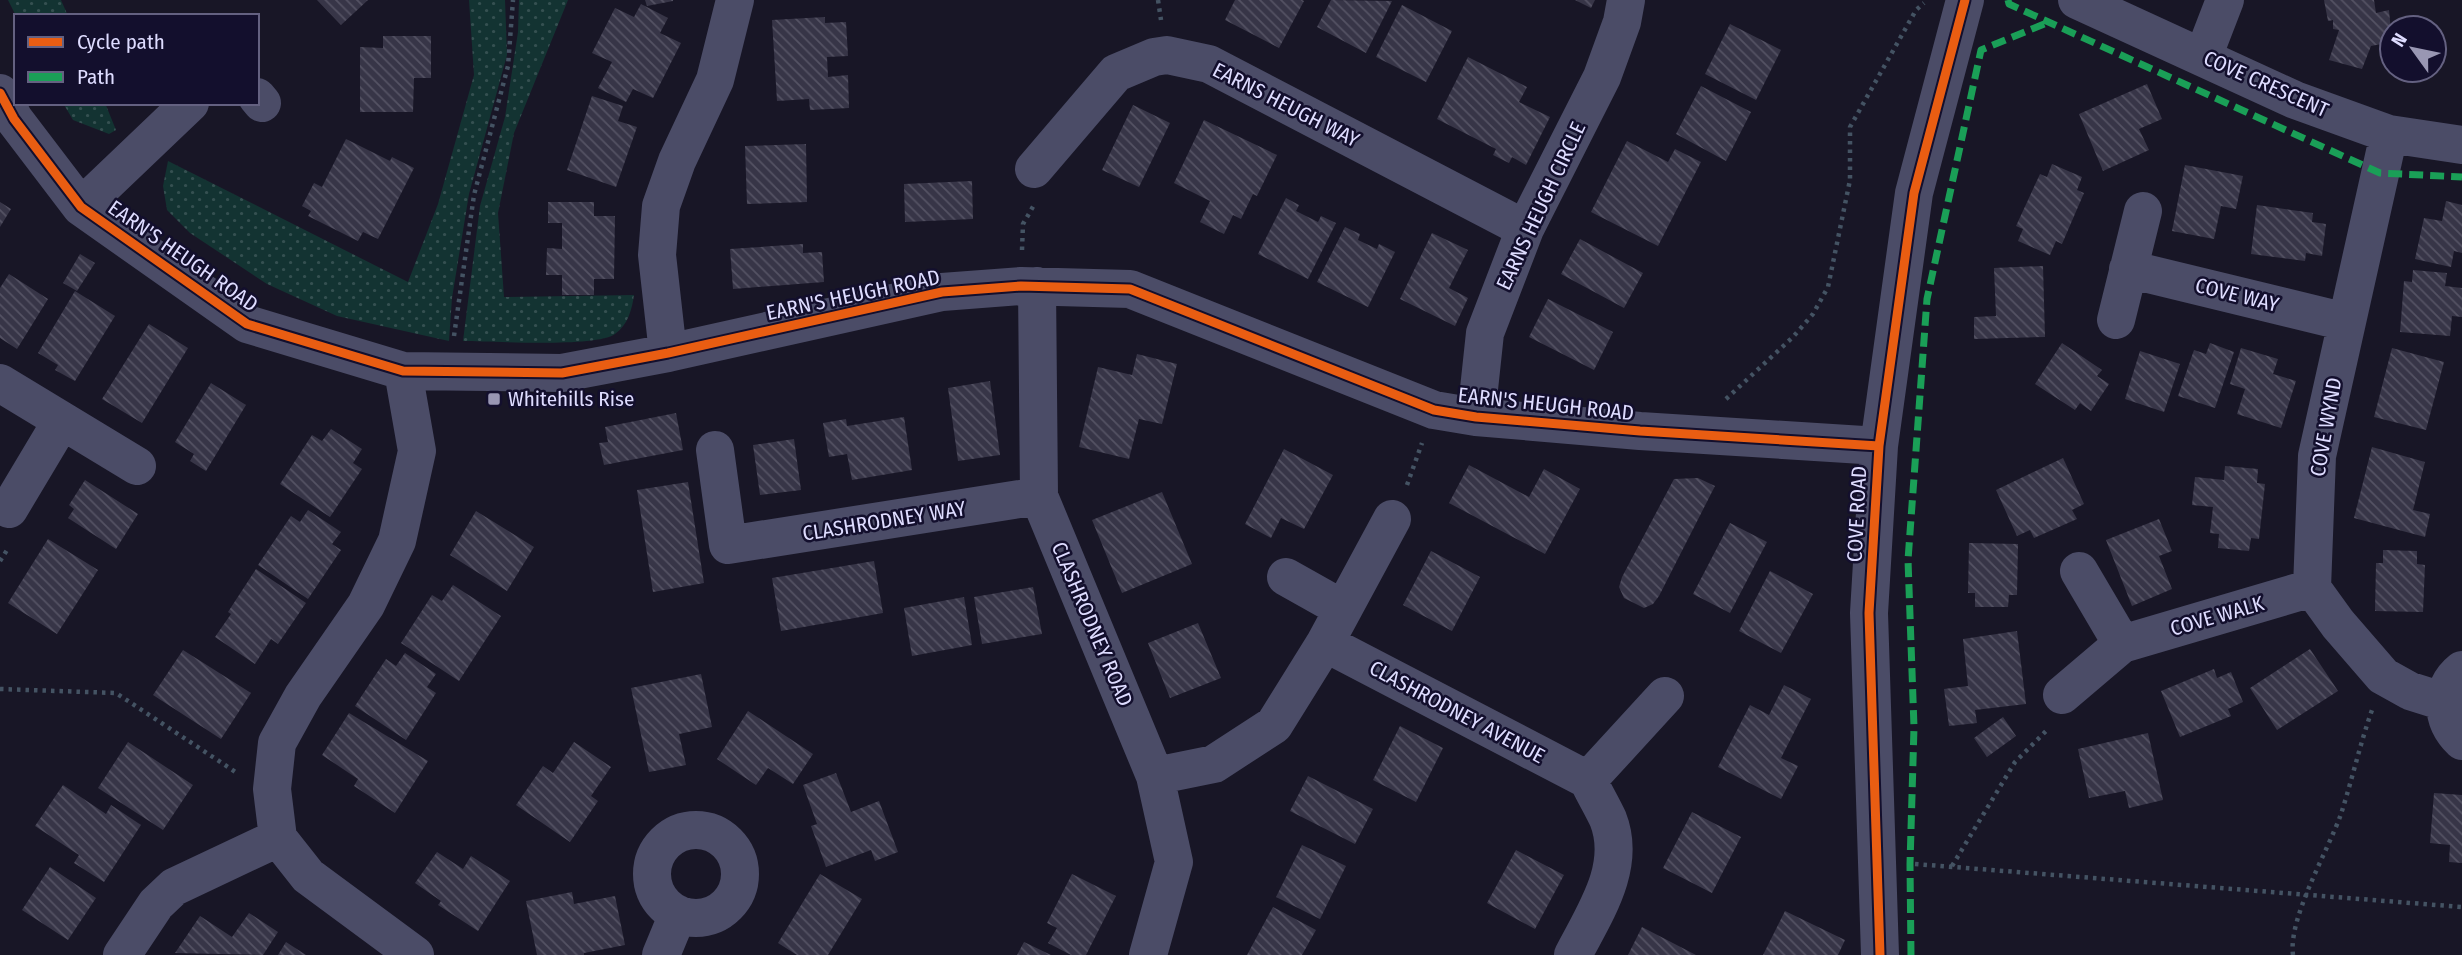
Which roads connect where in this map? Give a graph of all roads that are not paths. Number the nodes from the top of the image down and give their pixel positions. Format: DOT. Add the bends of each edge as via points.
graph roads {
  1 [pos="735,0"];
  2 [pos="1626,0"];
  3 [pos="1965,0"];
  4 [pos="2077,0"];
  5 [pos="2225,0"];
  6 [pos="2203,57"];
  7 [pos="0,93"];
  8 [pos="188,105"];
  9 [pos="2389,134"];
  10 [pos="2462,145"];
  11 [pos="1034,169"];
  12 [pos="80,207"];
  13 [pos="2143,211"];
  14 [pos="1525,229"];
  15 [pos="2128,269"];
  16 [pos="1029,286"];
  17 [pos="2116,320"];
  18 [pos="2346,322"];
  19 [pos="668,353"];
  20 [pos="404,371"];
  21 [pos="0,383"];
  22 [pos="1476,417"];
  23 [pos="61,422"];
  24 [pos="1879,446"];
  25 [pos="715,450"];
  26 [pos="137,466"];
  27 [pos="1039,496"];
  28 [pos="9,509"];
  29 [pos="1391,519"];
  30 [pos="2079,571"];
  31 [pos="1286,577"];
  32 [pos="2312,588"];
  33 [pos="1343,609"];
  34 [pos="1325,643"];
  35 [pos="2122,644"];
  36 [pos="2453,686"];
  37 [pos="2062,695"];
  38 [pos="1665,696"];
  39 [pos="2462,741"];
  40 [pos="1155,776"];
  41 [pos="1588,780"];
  42 [pos="278,838"];
  43 [pos="678,914"];
  44 [pos="122,955"];
  45 [pos="415,955"];
  46 [pos="661,955"];
  47 [pos="1148,955"];
  48 [pos="1573,955"];
  49 [pos="1880,955"];
  1 -- 19 [label="street" via="716,80 661,206 657,255"];
  2 -- 14 [label="street, EARNS HEUGH CIRCLE" via="1602,78"];
  3 -- 24 [label="street, COVE ROAD" via="1914,193"];
  4 -- 6 [label="street, COVE CRESCENT"];
  5 -- 6 [label="street"];
  6 -- 9 [label="street, COVE CRESCENT" via="2295,100"];
  7 -- 12 [label="street, EARN'S HEUGH ROAD"];
  8 -- 12 [label="street"];
  9 -- 10 [label="street, COVE CRESCENT"];
  9 -- 18 [label="street, COVE WYND"];
  11 -- 14 [label="street, EARNS HEUGH WAY" via="1116,73 1167,55 1209,64"];
  12 -- 20 [label="street, EARN'S HEUGH ROAD" via="247,324"];
  13 -- 15 [label="street"];
  14 -- 22 [label="street, EARNS HEUGH CIRCLE" via="1485,333"];
  15 -- 17 [label="street"];
  15 -- 18 [label="street, COVE WAY"];
  16 -- 19 [label="street, EARN'S HEUGH ROAD" via="942,292"];
  16 -- 22 [label="street, EARN'S HEUGH ROAD" via="1130,289 1434,410"];
  16 -- 27 [label="street, CLASHRODNEY ROAD"];
  18 -- 32 [label="street, COVE WYND" via="2317,456"];
  19 -- 20 [label="street, EARN'S HEUGH ROAD" via="562,373"];
  20 -- 42 [label="street" via="416,451 397,541 366,605 303,696 277,743 272,797"];
  21 -- 23 [label="street"];
  22 -- 24 [label="street, EARN'S HEUGH ROAD"];
  23 -- 26 [label="street"];
  23 -- 28 [label="street"];
  24 -- 49 [label="street, COVE ROAD" via="1869,613"];
  25 -- 27 [label="street, CLASHRODNEY WAY" via="728,545"];
  27 -- 40 [label="street, CLASHRODNEY ROAD"];
  29 -- 33 [label="street"];
  30 -- 35 [label="street"];
  31 -- 33 [label="street"];
  32 -- 35 [label="street, COVE WALK"];
  32 -- 36 [label="street" via="2383,676 2410,691"];
  33 -- 34 [label="street"];
  34 -- 40 [label="street" via="1274,725 1214,764"];
  34 -- 41 [label="street, CLASHRODNEY AVENUE"];
  35 -- 37 [label="street, COVE WALK"];
  36 -- 39 [label="street" via="2446,718"];
  38 -- 41 [label="street"];
  40 -- 47 [label="street, CLASHRODNEY ROAD" via="1174,862"];
  41 -- 48 [label="street" via="1609,821 1615,859 1605,892"];
  42 -- 44 [label="street" via="174,887 156,904"];
  42 -- 45 [label="street" via="308,876"];
  43 -- 46 [label="street"];
}
